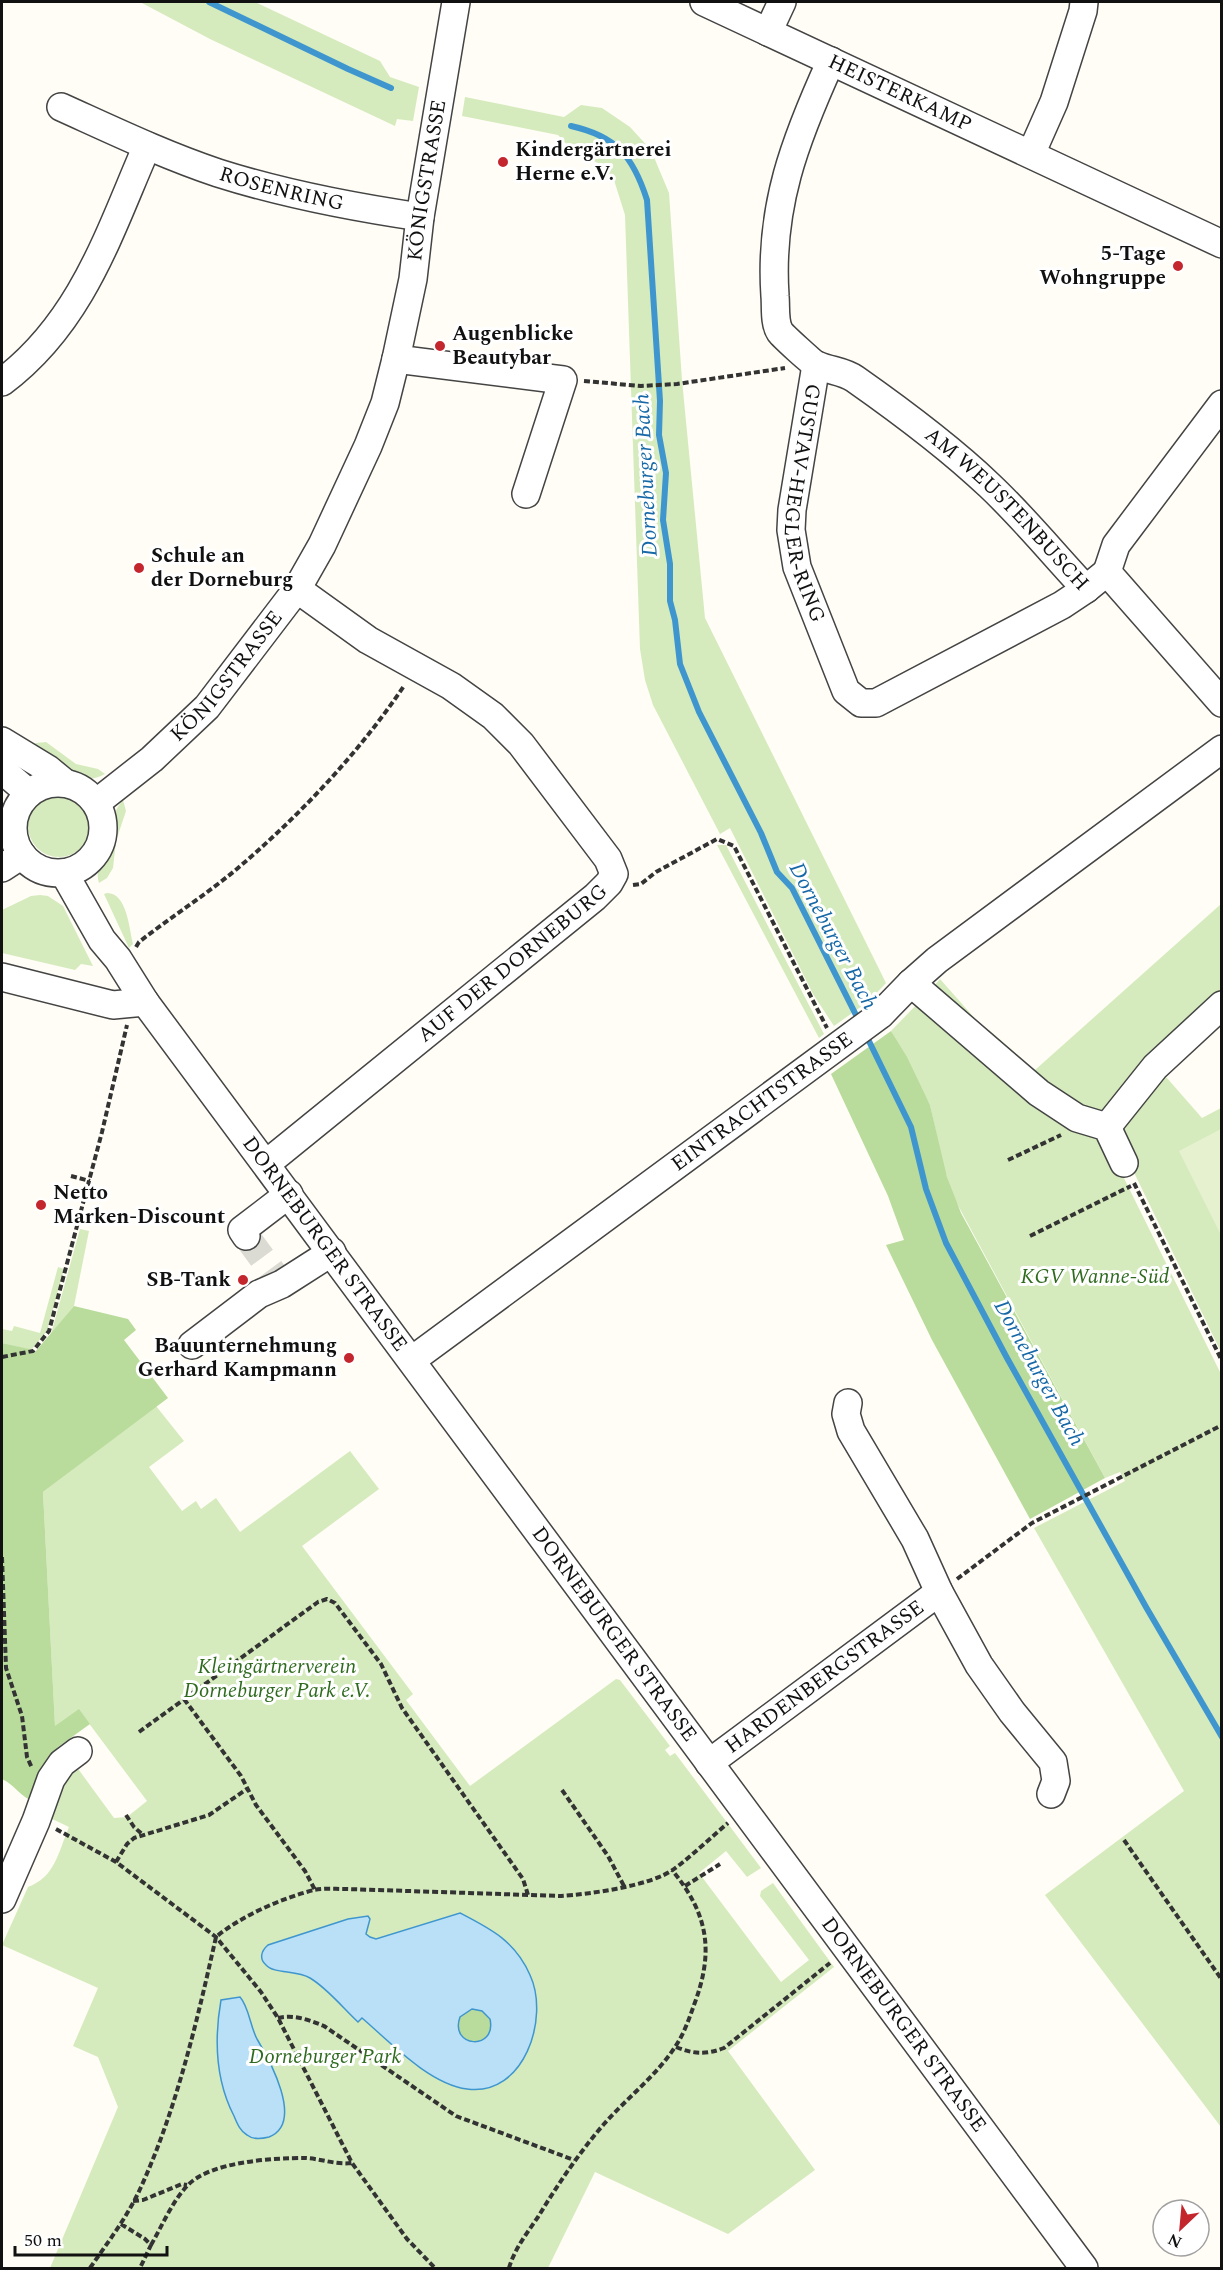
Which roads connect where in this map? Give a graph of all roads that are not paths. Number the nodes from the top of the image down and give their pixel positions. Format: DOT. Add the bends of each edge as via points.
graph roads {
  1 [pos="456,2"];
  2 [pos="704,2"];
  3 [pos="782,2"];
  4 [pos="1084,2"];
  5 [pos="768,32"];
  6 [pos="831,61"];
  7 [pos="61,107"];
  8 [pos="147,146"];
  9 [pos="1031,154"];
  10 [pos="420,217"];
  11 [pos="1221,244"];
  12 [pos="396,359"];
  13 [pos="816,364"];
  14 [pos="2,382"];
  15 [pos="1221,404"];
  16 [pos="526,494"];
  17 [pos="1096,580"];
  18 [pos="297,589"];
  19 [pos="1221,703"];
  20 [pos="2,741"];
  21 [pos="1221,749"];
  22 [pos="2,770"];
  23 [pos="65,783"];
  24 [pos="29,793"];
  25 [pos="96,803"];
  26 [pos="9,848"];
  27 [pos="75,868"];
  28 [pos="2,977"];
  29 [pos="911,983"];
  30 [pos="137,1002"];
  31 [pos="1221,1005"];
  32 [pos="1107,1127"];
  33 [pos="266,1164"];
  34 [pos="1129,1174"];
  35 [pos="289,1194"];
  36 [pos="246,1236"];
  37 [pos="332,1252"];
  38 [pos="192,1345"];
  39 [pos="412,1360"];
  40 [pos="848,1403"];
  41 [pos="939,1592"];
  42 [pos="78,1751"];
  43 [pos="710,1763"];
  44 [pos="1051,1794"];
  45 [pos="2,1899"];
  46 [pos="1084,2268"];
  1 -- 10 [label="street, KÖNIGSTRASSE"];
  2 -- 5 [label="street, HEISTERKAMP"];
  3 -- 5 [label="street"];
  4 -- 9 [label="street" via="1066,68"];
  5 -- 6 [label="street, HEISTERKAMP"];
  6 -- 9 [label="street, HEISTERKAMP"];
  6 -- 13 [label="street, GUSTAV-HEGLER-RING" via="789,162 774,252 780,332"];
  7 -- 8 [label="street, ROSENRING"];
  8 -- 10 [label="street, ROSENRING" via="217,172 290,192"];
  8 -- 14 [label="street" via="84,288 51,335"];
  9 -- 11 [label="street, HEISTERKAMP"];
  10 -- 12 [label="street, KÖNIGSTRASSE" via="413,279"];
  12 -- 16 [label="street" via="563,380"];
  12 -- 18 [label="street, KÖNIGSTRASSE" via="385,403 368,446"];
  13 -- 17 [label="street, AM WEUSTENBUSCH" via="849,375 929,432"];
  13 -- 17 [label="street, GUSTAV-HEGLER-RING" via="794,492 792,539 797,567 846,691 861,703 876,703 1062,605"];
  15 -- 17 [label="street" via="1122,537"];
  17 -- 19 [label="street, AM WEUSTENBUSCH"];
  18 -- 25 [label="street, KÖNIGSTRASSE" via="207,707 152,759"];
  18 -- 33 [label="street, AUF DER DORNEBURG" via="368,640 466,695 493,716 521,744 613,869 612,878 595,897"];
  20 -- 23 [label="street"];
  21 -- 29 [label="street, EINTRACHTSTRASSE"];
  22 -- 24 [label="street"];
  23 -- 24 [label="street" via="40,786"];
  23 -- 25 [label="street" via="88,793"];
  24 -- 26 [label="street" via="16,810"];
  25 -- 27 [label="street" via="103,834 95,855"];
  26 -- 27 [label="street" via="52,873"];
  27 -- 30 [label="street, DORNEBURGER STRASSE" via="95,890 113,936 117,959"];
  28 -- 30 [label="street" via="113,1005"];
  29 -- 32 [label="street" via="1020,1079 1077,1118"];
  29 -- 39 [label="street, EINTRACHTSTRASSE" via="880,1015"];
  30 -- 33 [label="street, DORNEBURGER STRASSE"];
  31 -- 32 [label="street" via="1155,1067"];
  32 -- 34 [label="street"];
  33 -- 35 [label="street, DORNEBURGER STRASSE"];
  35 -- 36 [label="street" via="242,1230"];
  35 -- 37 [label="street, DORNEBURGER STRASSE"];
  37 -- 38 [label="street" via="259,1294"];
  37 -- 39 [label="street, DORNEBURGER STRASSE"];
  39 -- 43 [label="street, DORNEBURGER STRASSE"];
  40 -- 41 [label="street, HARDENBERGSTRASSE" via="846,1414 851,1431 915,1539"];
  41 -- 43 [label="street, HARDENBERGSTRASSE"];
  41 -- 44 [label="street, HARDENBERGSTRASSE" via="979,1665 1053,1762 1056,1781"];
  42 -- 45 [label="street" via="62,1763 51,1779"];
  43 -- 46 [label="street, DORNEBURGER STRASSE"];
}
